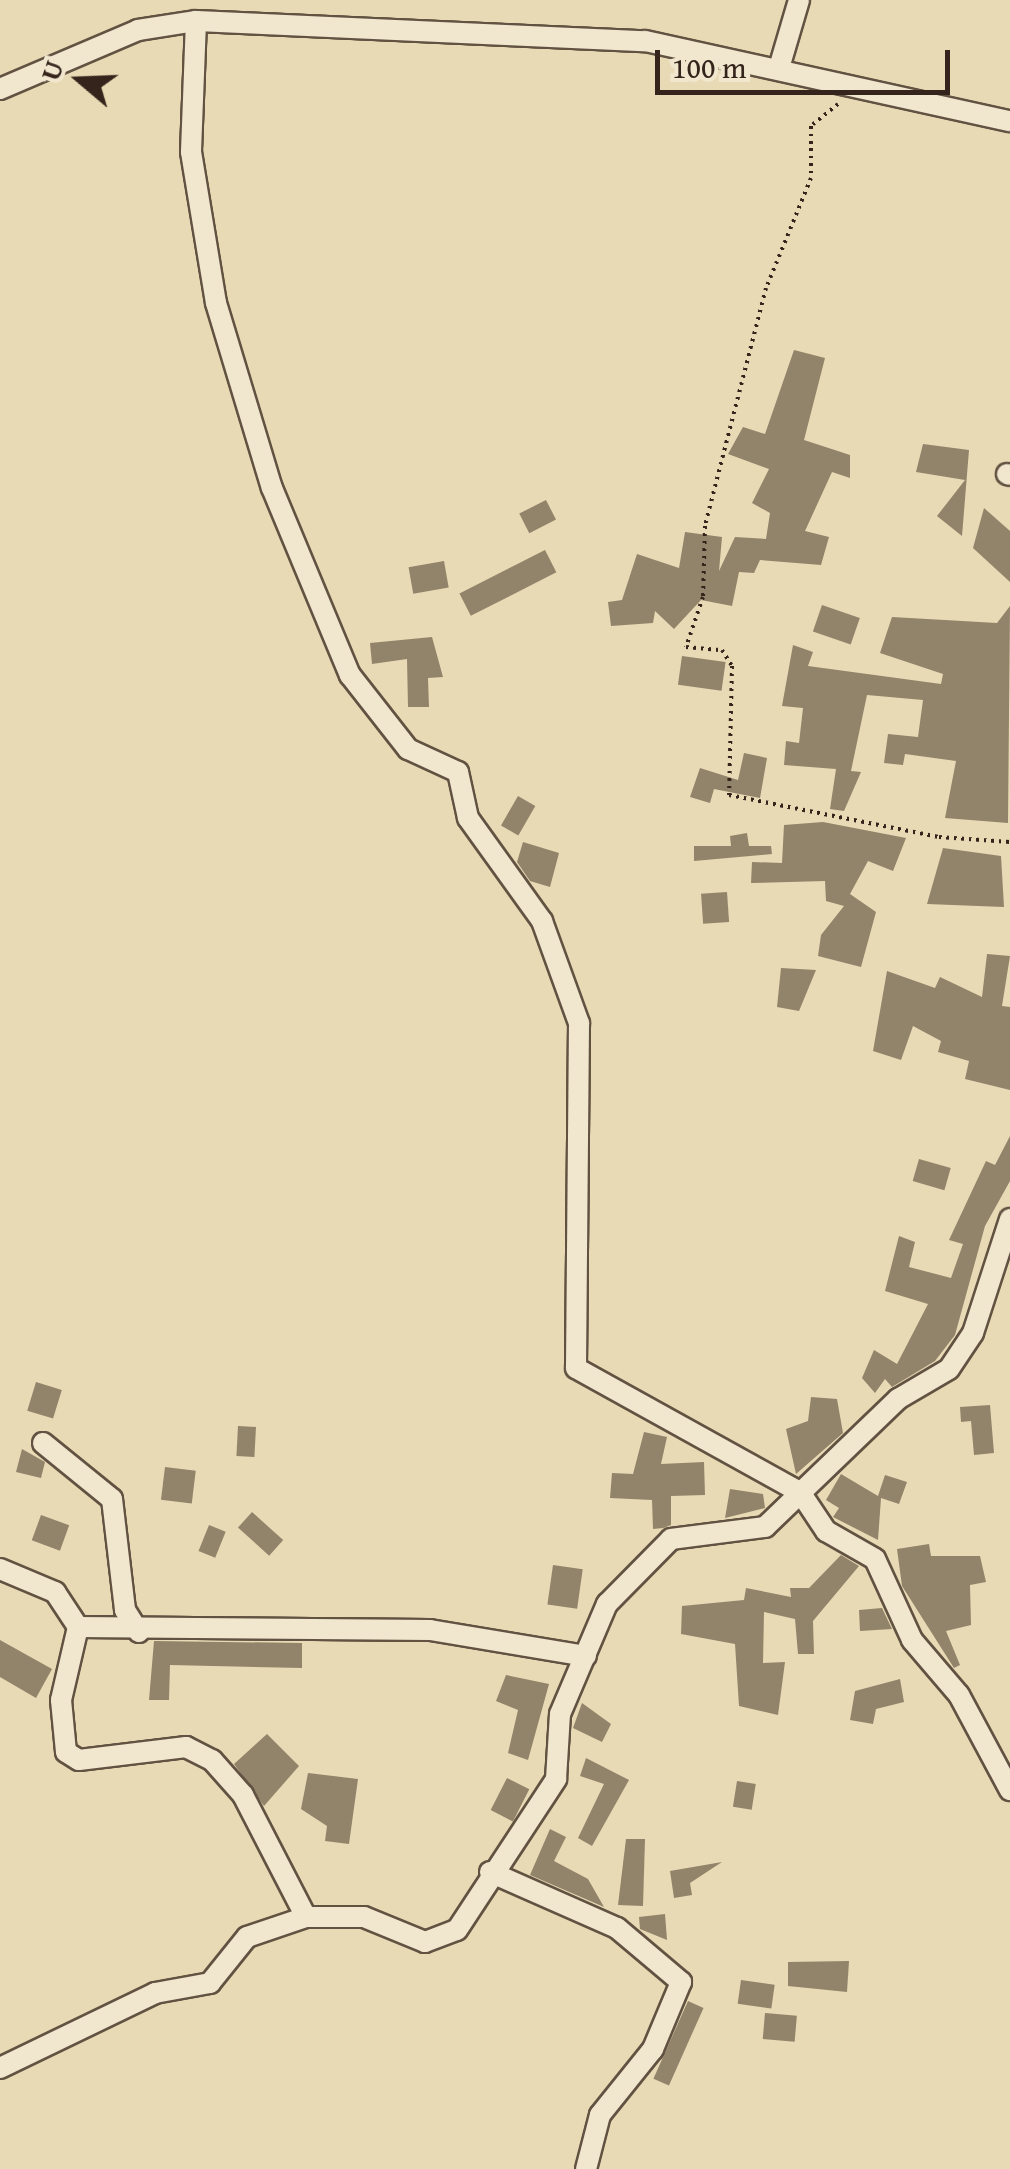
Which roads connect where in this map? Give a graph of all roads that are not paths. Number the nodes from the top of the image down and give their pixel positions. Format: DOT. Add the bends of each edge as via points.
graph roads {
  1 [pos="799,0"];
  2 [pos="196,20"];
  3 [pos="780,68"];
  4 [pos="0,90"];
  5 [pos="1010,121"];
  6 [pos="1010,1219"];
  7 [pos="43,1443"];
  8 [pos="800,1492"];
  9 [pos="0,1569"];
  10 [pos="78,1627"];
  11 [pos="140,1632"];
  12 [pos="586,1656"];
  13 [pos="1010,1790"];
  14 [pos="490,1872"];
  15 [pos="306,1917"];
  16 [pos="0,2068"];
  17 [pos="586,2169"];
  1 -- 3 [label="street"];
  2 -- 3 [label="street" via="630,40"];
  2 -- 4 [label="street" via="138,30"];
  2 -- 8 [label="street" via="194,171 216,304 272,488 350,675 408,749 458,772 468,818 542,922 579,1023 576,1368"];
  3 -- 5 [label="street"];
  6 -- 8 [label="street" via="962,1354"];
  7 -- 11 [label="street" via="112,1500 125,1610"];
  8 -- 12 [label="street" via="765,1527 662,1545 607,1604"];
  8 -- 13 [label="street" via="826,1531 886,1570 912,1640 959,1695"];
  9 -- 10 [label="street" via="54,1592"];
  10 -- 11 [label="street"];
  10 -- 15 [label="street" via="61,1700 66,1752 79,1760 186,1747 212,1760 242,1795"];
  11 -- 12 [label="street" via="430,1630"];
  12 -- 14 [label="street" via="560,1714 556,1779"];
  14 -- 15 [label="street" via="476,1910 442,1940 364,1917"];
  14 -- 17 [label="street" via="616,1928 681,1982 653,2050 600,2115"];
  15 -- 16 [label="street" via="247,1937 210,1983 155,1993"];
}
